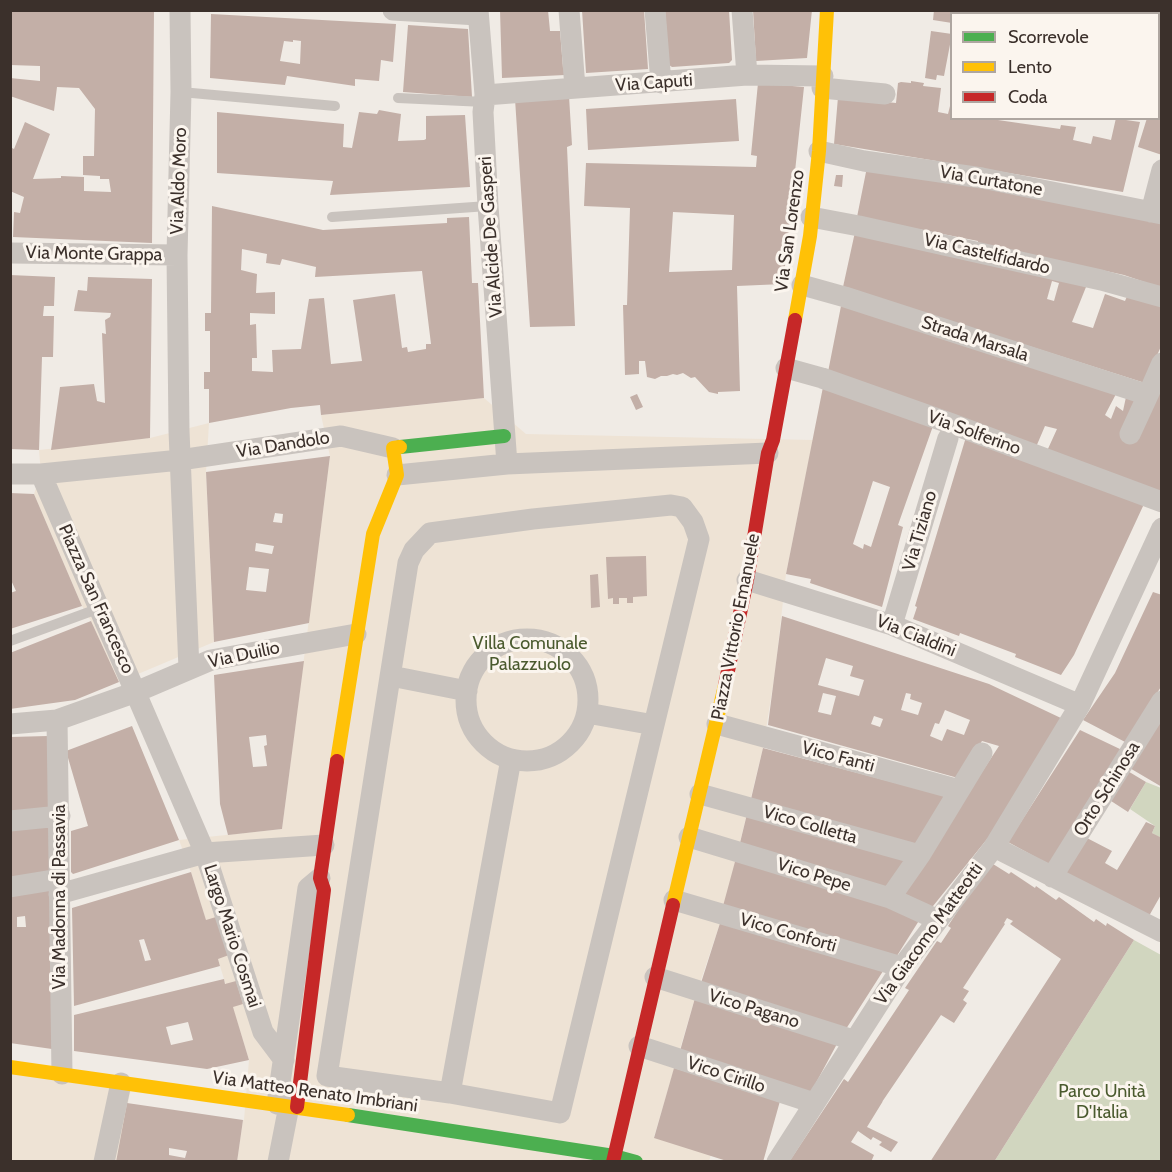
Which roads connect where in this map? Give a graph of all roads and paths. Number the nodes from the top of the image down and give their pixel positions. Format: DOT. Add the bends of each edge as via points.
graph roads {
  1 [pos="180,10"];
  2 [pos="393,10"];
  3 [pos="569,10"];
  4 [pos="655,10"];
  5 [pos="742,10"];
  6 [pos="828,10"];
  7 [pos="478,13"];
  8 [pos="747,75"];
  9 [pos="822,82"];
  10 [pos="661,83"];
  11 [pos="575,88"];
  12 [pos="181,92"];
  13 [pos="885,94"];
  14 [pos="398,98"];
  15 [pos="485,98"];
  16 [pos="335,106"];
  17 [pos="819,151"];
  18 [pos="1161,170"];
  19 [pos="488,206"];
  20 [pos="1156,213"];
  21 [pos="332,217"];
  22 [pos="811,218"];
  23 [pos="10,253"];
  24 [pos="177,255"];
  25 [pos="802,285"];
  26 [pos="1161,297"];
  27 [pos="1161,363"];
  28 [pos="786,368"];
  29 [pos="1148,395"];
  30 [pos="1131,434"];
  31 [pos="504,436"];
  32 [pos="948,438"];
  33 [pos="393,448"];
  34 [pos="768,453"];
  35 [pos="180,460"];
  36 [pos="507,464"];
  37 [pos="10,474"];
  38 [pos="41,474"];
  39 [pos="397,475"];
  40 [pos="1161,502"];
  41 [pos="1161,528"];
  42 [pos="747,580"];
  43 [pos="100,608"];
  44 [pos="892,625"];
  45 [pos="356,634"];
  46 [pos="10,641"];
  47 [pos="189,669"];
  48 [pos="391,676"];
  49 [pos="467,691"];
  50 [pos="136,692"];
  51 [pos="1161,701"];
  52 [pos="1080,705"];
  53 [pos="587,713"];
  54 [pos="57,720"];
  55 [pos="10,724"];
  56 [pos="717,724"];
  57 [pos="654,725"];
  58 [pos="982,753"];
  59 [pos="511,759"];
  60 [pos="959,789"];
  61 [pos="700,794"];
  62 [pos="60,816"];
  63 [pos="10,821"];
  64 [pos="689,837"];
  65 [pos="324,845"];
  66 [pos="994,847"];
  67 [pos="206,853"];
  68 [pos="920,855"];
  69 [pos="1052,877"];
  70 [pos="320,878"];
  71 [pos="59,886"];
  72 [pos="10,887"];
  73 [pos="890,898"];
  74 [pos="674,900"];
  75 [pos="936,919"];
  76 [pos="1161,932"];
  77 [pos="902,967"];
  78 [pos="655,977"];
  79 [pos="853,1040"];
  80 [pos="639,1046"];
  81 [pos="284,1060"];
  82 [pos="10,1067"];
  83 [pos="62,1074"];
  84 [pos="121,1083"];
  85 [pos="450,1093"];
  86 [pos="814,1103"];
  87 [pos="288,1106"];
  88 [pos="613,1159"];
  89 [pos="104,1161"];
  90 [pos="278,1161"];
  91 [pos="636,1161"];
  92 [pos="777,1161"];
  1 -- 12 [label="street, Via Aldo Moro"];
  2 -- 7 [label="street"];
  3 -- 11 [label="street"];
  4 -- 10 [label="street"];
  5 -- 8 [label="street"];
  6 -- 9 [label="street, Via San Lorenzo"];
  7 -- 15 [label="street, Via Alcide De Gasperi"];
  8 -- 9 [label="street, Via Caputi"];
  8 -- 10 [label="street, Via Caputi"];
  9 -- 13 [label="street, Via Caputi"];
  9 -- 17 [label="street, Via San Lorenzo"];
  10 -- 11 [label="street, Via Caputi"];
  11 -- 15 [label="street, Via Caputi"];
  12 -- 16 [label="lane"];
  12 -- 24 [label="street, Via Aldo Moro"];
  14 -- 15 [label="lane"];
  15 -- 19 [label="street, Via Alcide De Gasperi"];
  17 -- 20 [label="street, Via Curtatone"];
  17 -- 22 [label="street, Via San Lorenzo"];
  18 -- 20 [label="street"];
  19 -- 21 [label="lane"];
  19 -- 31 [label="street, Via Alcide De Gasperi"];
  22 -- 25 [label="street, Via San Lorenzo"];
  22 -- 26 [label="street, Via Castelfidardo" via="1101,280"];
  23 -- 24 [label="street, Via Monte Grappa"];
  24 -- 35 [label="street, Via Aldo Moro"];
  25 -- 28 [label="street, Via San Lorenzo"];
  25 -- 29 [label="street, Strada Marsala"];
  27 -- 29 [label="street"];
  28 -- 34 [label="street, Via San Lorenzo"];
  28 -- 40 [label="street, Via Solferino" via="941,420"];
  29 -- 30 [label="street"];
  31 -- 33 [label="street"];
  31 -- 36 [label="street, Via Alcide De Gasperi"];
  32 -- 44 [label="street, Via Tiziano"];
  33 -- 35 [label="street, Via Dandolo" via="340,436"];
  33 -- 39 [label="street"];
  34 -- 36 [label="street"];
  34 -- 42 [label="street, Piazza Vittorio Emanuele"];
  35 -- 38 [label="street"];
  35 -- 47 [label="street"];
  36 -- 39 [label="street"];
  37 -- 38 [label="street"];
  38 -- 43 [label="street, Piazza San Francesco"];
  39 -- 45 [label="street" via="373,534"];
  41 -- 52 [label="street, Via Giacomo Matteotti"];
  42 -- 44 [label="street, Via Cialdini"];
  42 -- 56 [label="street, Piazza Vittorio Emanuele"];
  43 -- 46 [label="lane"];
  43 -- 50 [label="street, Piazza San Francesco"];
  44 -- 52 [label="street, Via Cialdini"];
  45 -- 47 [label="street, Via Duilio" via="211,660"];
  45 -- 65 [label="street"];
  47 -- 50 [label="street, Via Duilio"];
  48 -- 49 [label="street"];
  48 -- 57 [label="street" via="408,563 430,533 533,519 682,507 699,539"];
  48 -- 85 [label="street" via="327,1076"];
  49 -- 53 [label="street" via="471,675 491,650 506,642 541,640 566,651 576,662 585,678"];
  49 -- 59 [label="street" via="467,711 474,730 496,753"];
  50 -- 54 [label="street, Via Duilio"];
  50 -- 67 [label="street, Piazza San Francesco"];
  51 -- 69 [label="street, Orto Schinosa"];
  52 -- 66 [label="street, Via Giacomo Matteotti"];
  53 -- 57 [label="street"];
  53 -- 59 [label="street" via="581,731 558,753 543,759"];
  54 -- 55 [label="street, Via Duilio"];
  54 -- 62 [label="street, Via Madonna di Passavia"];
  56 -- 60 [label="street, Vico Fanti"];
  56 -- 61 [label="street, Piazza Vittorio Emanuele"];
  57 -- 85 [label="street" via="560,1113"];
  58 -- 60 [label="street"];
  59 -- 85 [label="street"];
  60 -- 68 [label="street"];
  61 -- 64 [label="street, Piazza Vittorio Emanuele"];
  61 -- 68 [label="street, Vico Colletta"];
  62 -- 63 [label="street"];
  62 -- 71 [label="street, Via Madonna di Passavia"];
  64 -- 73 [label="street, Vico Pepe"];
  64 -- 74 [label="street, Piazza Vittorio Emanuele"];
  65 -- 67 [label="street, Largo Mario Cosmai"];
  65 -- 70 [label="street"];
  66 -- 69 [label="street"];
  66 -- 75 [label="street, Via Giacomo Matteotti"];
  67 -- 71 [label="street"];
  67 -- 81 [label="street, Largo Mario Cosmai" via="263,1032"];
  68 -- 73 [label="street"];
  69 -- 76 [label="street"];
  70 -- 81 [label="street" via="308,888"];
  70 -- 87 [label="street" via="324,890"];
  71 -- 72 [label="street"];
  71 -- 83 [label="street, Via Madonna di Passavia"];
  73 -- 75 [label="street, Vico Pepe"];
  74 -- 77 [label="street, Vico Conforti"];
  74 -- 78 [label="street, Piazza Vittorio Emanuele"];
  75 -- 77 [label="street, Via Giacomo Matteotti"];
  77 -- 79 [label="street, Via Giacomo Matteotti"];
  78 -- 79 [label="street, Vico Pagano"];
  78 -- 80 [label="street, Piazza Vittorio Emanuele"];
  79 -- 86 [label="street, Via Giacomo Matteotti"];
  80 -- 86 [label="street, Vico Cirillo"];
  80 -- 88 [label="street, Piazza Vittorio Emanuele"];
  81 -- 87 [label="street"];
  82 -- 83 [label="street, Via Matteo Renato Imbriani"];
  83 -- 84 [label="street, Via Matteo Renato Imbriani"];
  84 -- 87 [label="street, Via Matteo Renato Imbriani"];
  84 -- 89 [label="street"];
  86 -- 92 [label="street, Via Giacomo Matteotti"];
  87 -- 88 [label="street, Via Matteo Renato Imbriani"];
  87 -- 90 [label="street"];
  88 -- 91 [label="street, Via Matteo Renato Imbriani"];
}
